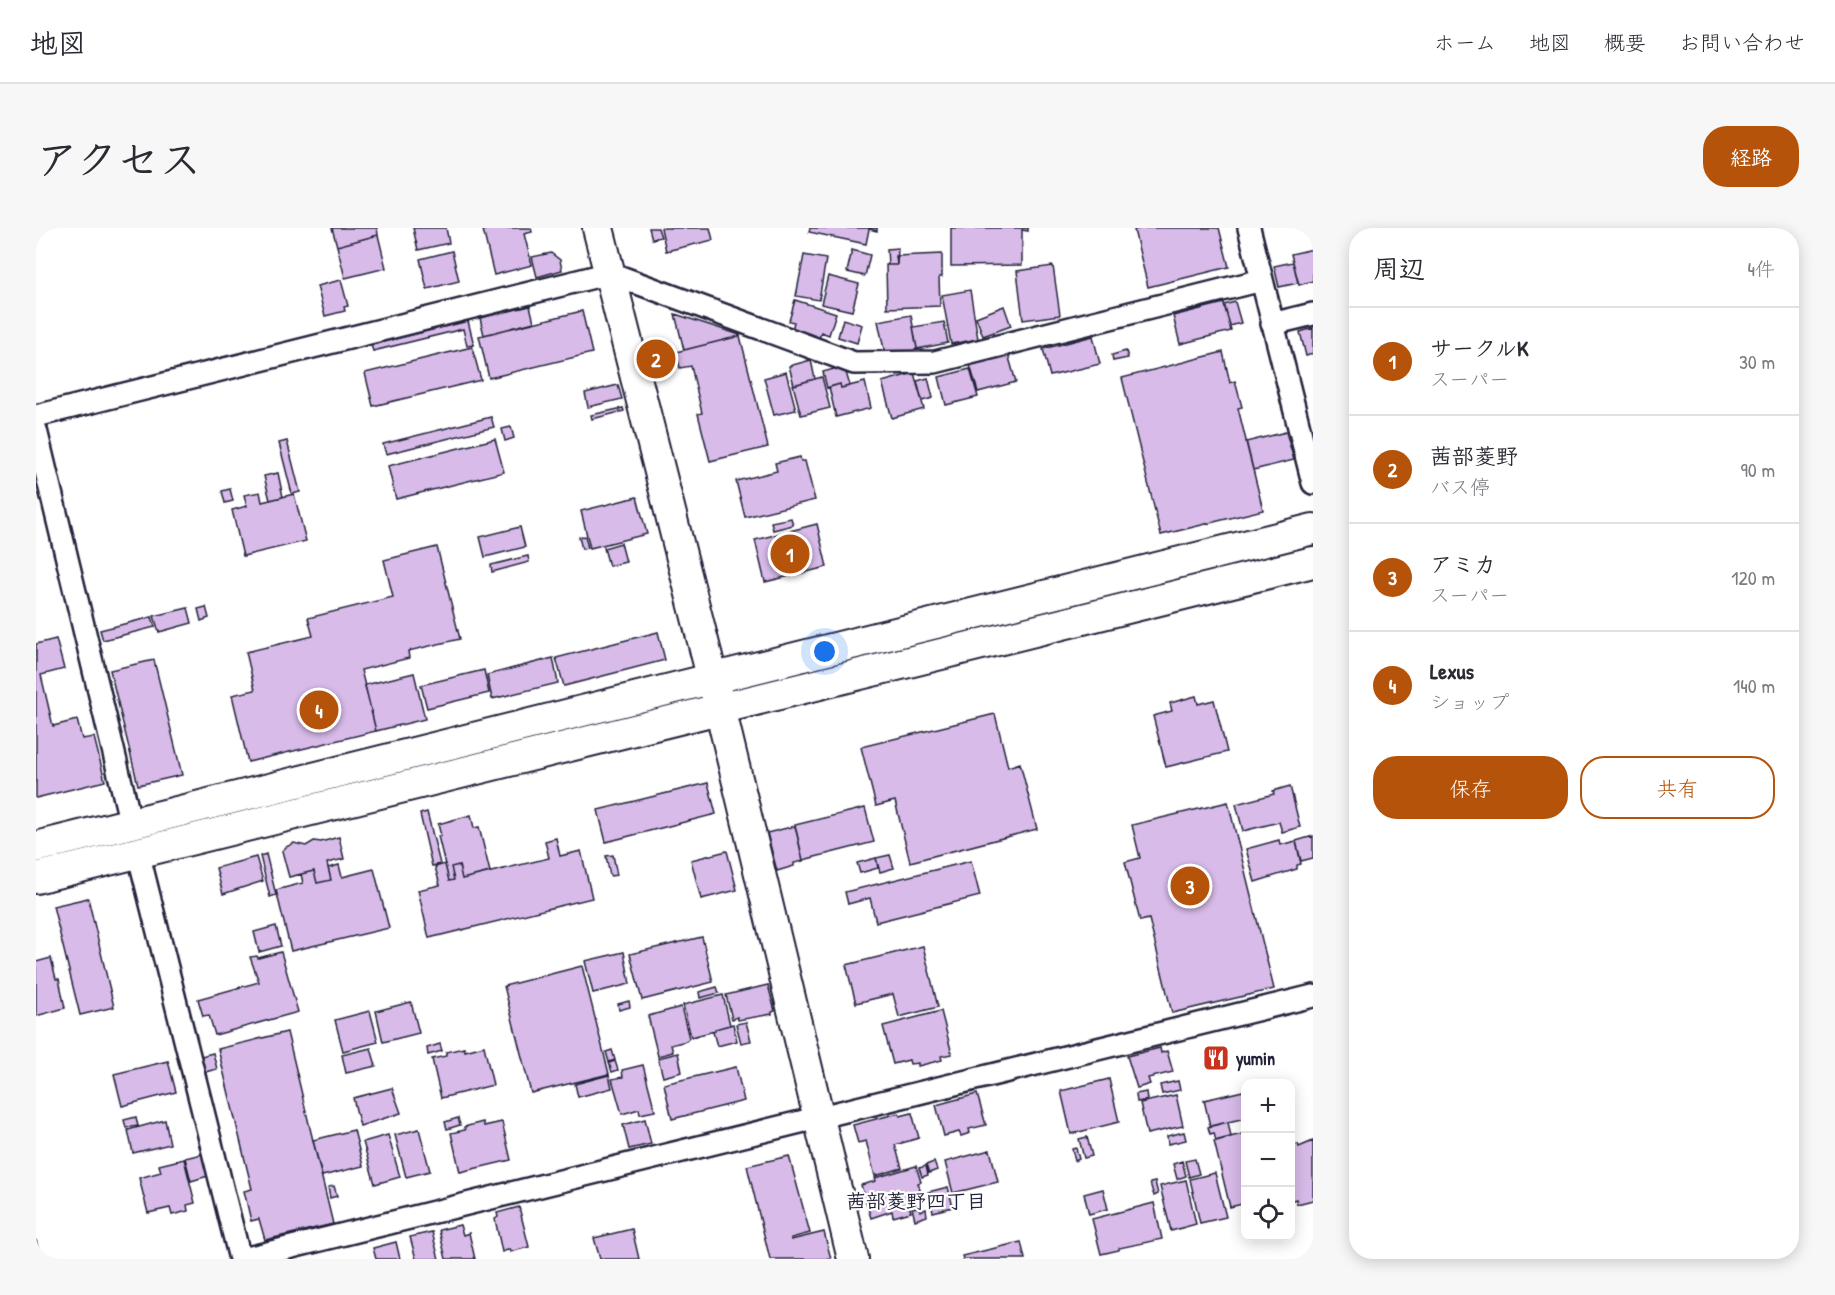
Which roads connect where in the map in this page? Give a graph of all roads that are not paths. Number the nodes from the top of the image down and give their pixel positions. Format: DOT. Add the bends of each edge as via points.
graph roads {
  1 [pos="598,228"];
  2 [pos="1249,228"];
  3 [pos="610,273"];
  4 [pos="1262,280"];
  5 [pos="1313,314"];
  6 [pos="1272,324"];
  7 [pos="36,416"];
  8 [pos="36,430"];
  9 [pos="1313,483"];
  10 [pos="1313,529"];
  11 [pos="1313,562"];
  12 [pos="712,679"];
  13 [pos="720,708"];
  14 [pos="135,838"];
  15 [pos="36,847"];
  16 [pos="36,878"];
  17 [pos="1313,996"];
  18 [pos="819,1117"];
  19 [pos="242,1259"];
  20 [pos="854,1259"];
  1 -- 3 [label="street"];
  2 -- 4 [label="street"];
  3 -- 4 [label="street" via="854,363 934,362"];
  3 -- 7 [label="street"];
  3 -- 12 [label="street"];
  4 -- 6 [label="street"];
  5 -- 6 [label="street"];
  6 -- 9 [label="street"];
  8 -- 14 [label="street"];
  10 -- 12 [label="street"];
  11 -- 13 [label="street"];
  12 -- 13 [label="street"];
  12 -- 14 [label="street"];
  13 -- 14 [label="street"];
  13 -- 18 [label="street"];
  14 -- 15 [label="street"];
  14 -- 16 [label="street"];
  14 -- 19 [label="street"];
  17 -- 18 [label="street"];
  18 -- 19 [label="street"];
  18 -- 20 [label="street"];
}
